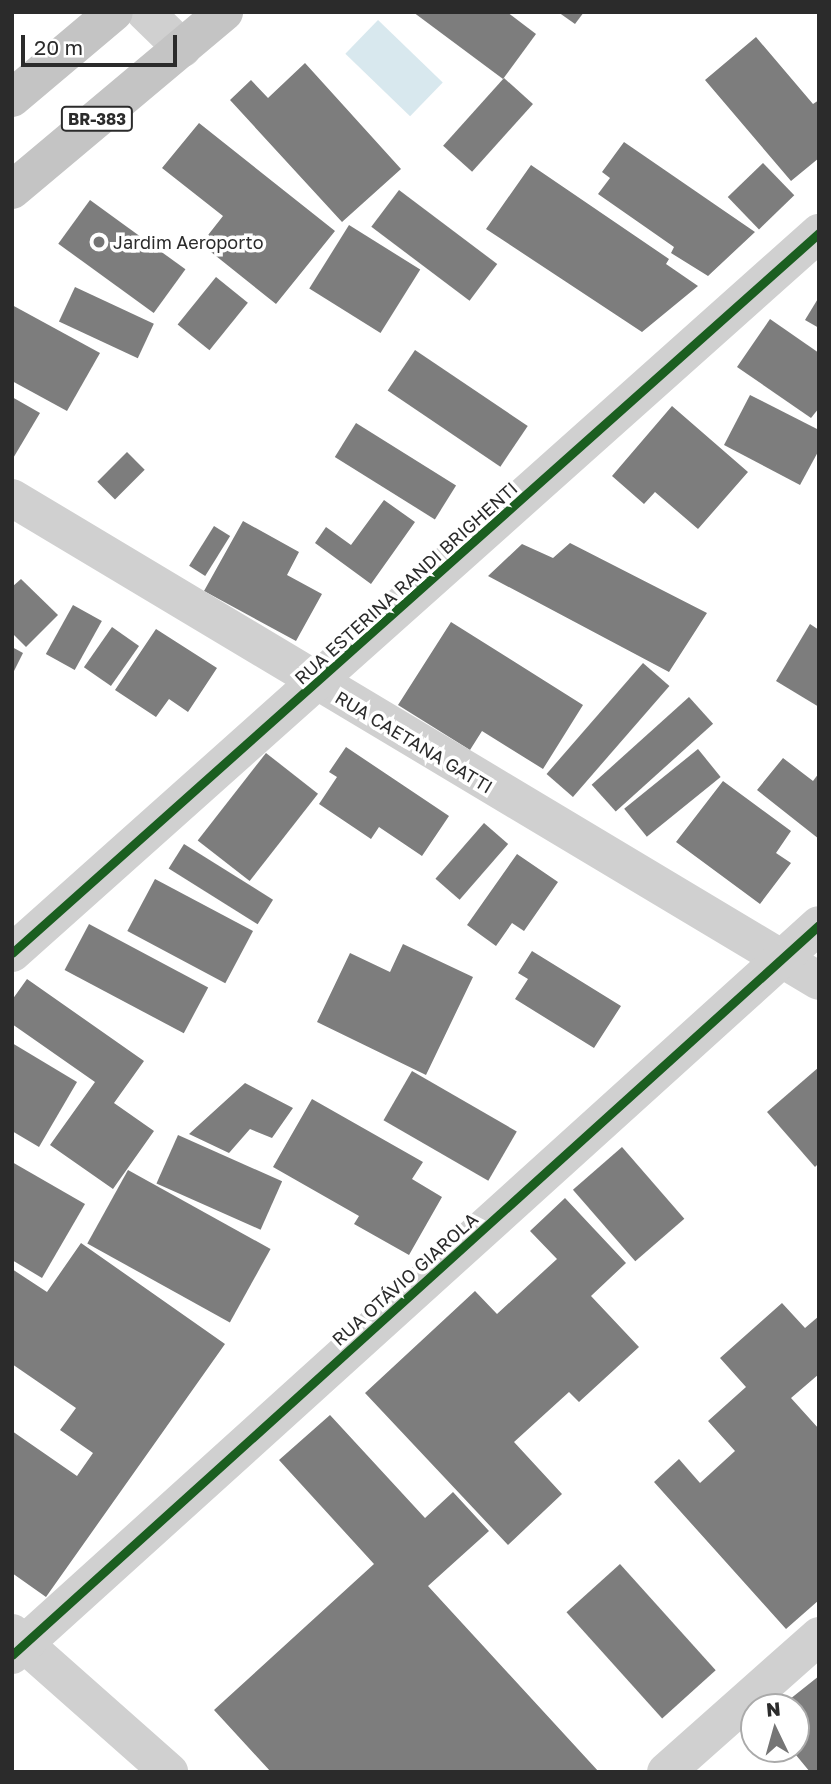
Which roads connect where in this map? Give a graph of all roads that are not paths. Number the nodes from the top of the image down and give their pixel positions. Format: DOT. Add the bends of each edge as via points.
graph roads {
  1 [pos="114,12"];
  2 [pos="145,12"];
  3 [pos="224,12"];
  4 [pos="182,48"];
  5 [pos="12,98"];
  6 [pos="12,190"];
  7 [pos="819,233"];
  8 [pos="12,498"];
  9 [pos="317,684"];
  10 [pos="819,925"];
  11 [pos="12,953"];
  12 [pos="779,961"];
  13 [pos="819,981"];
  14 [pos="819,1636"];
  15 [pos="17,1643"];
  16 [pos="169,1772"];
  17 [pos="666,1772"];
  1 -- 5 [label="main road"];
  2 -- 4 [label="street"];
  3 -- 4 [label="main road, BR-383"];
  4 -- 6 [label="main road, BR-383"];
  7 -- 9 [label="street, RUA ESTERINA RANDI BRIGHENTI"];
  8 -- 9 [label="street, RUA CAETANA GATTI"];
  9 -- 11 [label="street, RUA ESTERINA RANDI BRIGHENTI"];
  9 -- 12 [label="street, RUA CAETANA GATTI"];
  10 -- 12 [label="street, RUA OTÁVIO GIAROLA"];
  12 -- 13 [label="street, RUA CAETANA GATTI"];
  12 -- 15 [label="street, RUA OTÁVIO GIAROLA"];
  14 -- 17 [label="street"];
  15 -- 16 [label="street"];
}
